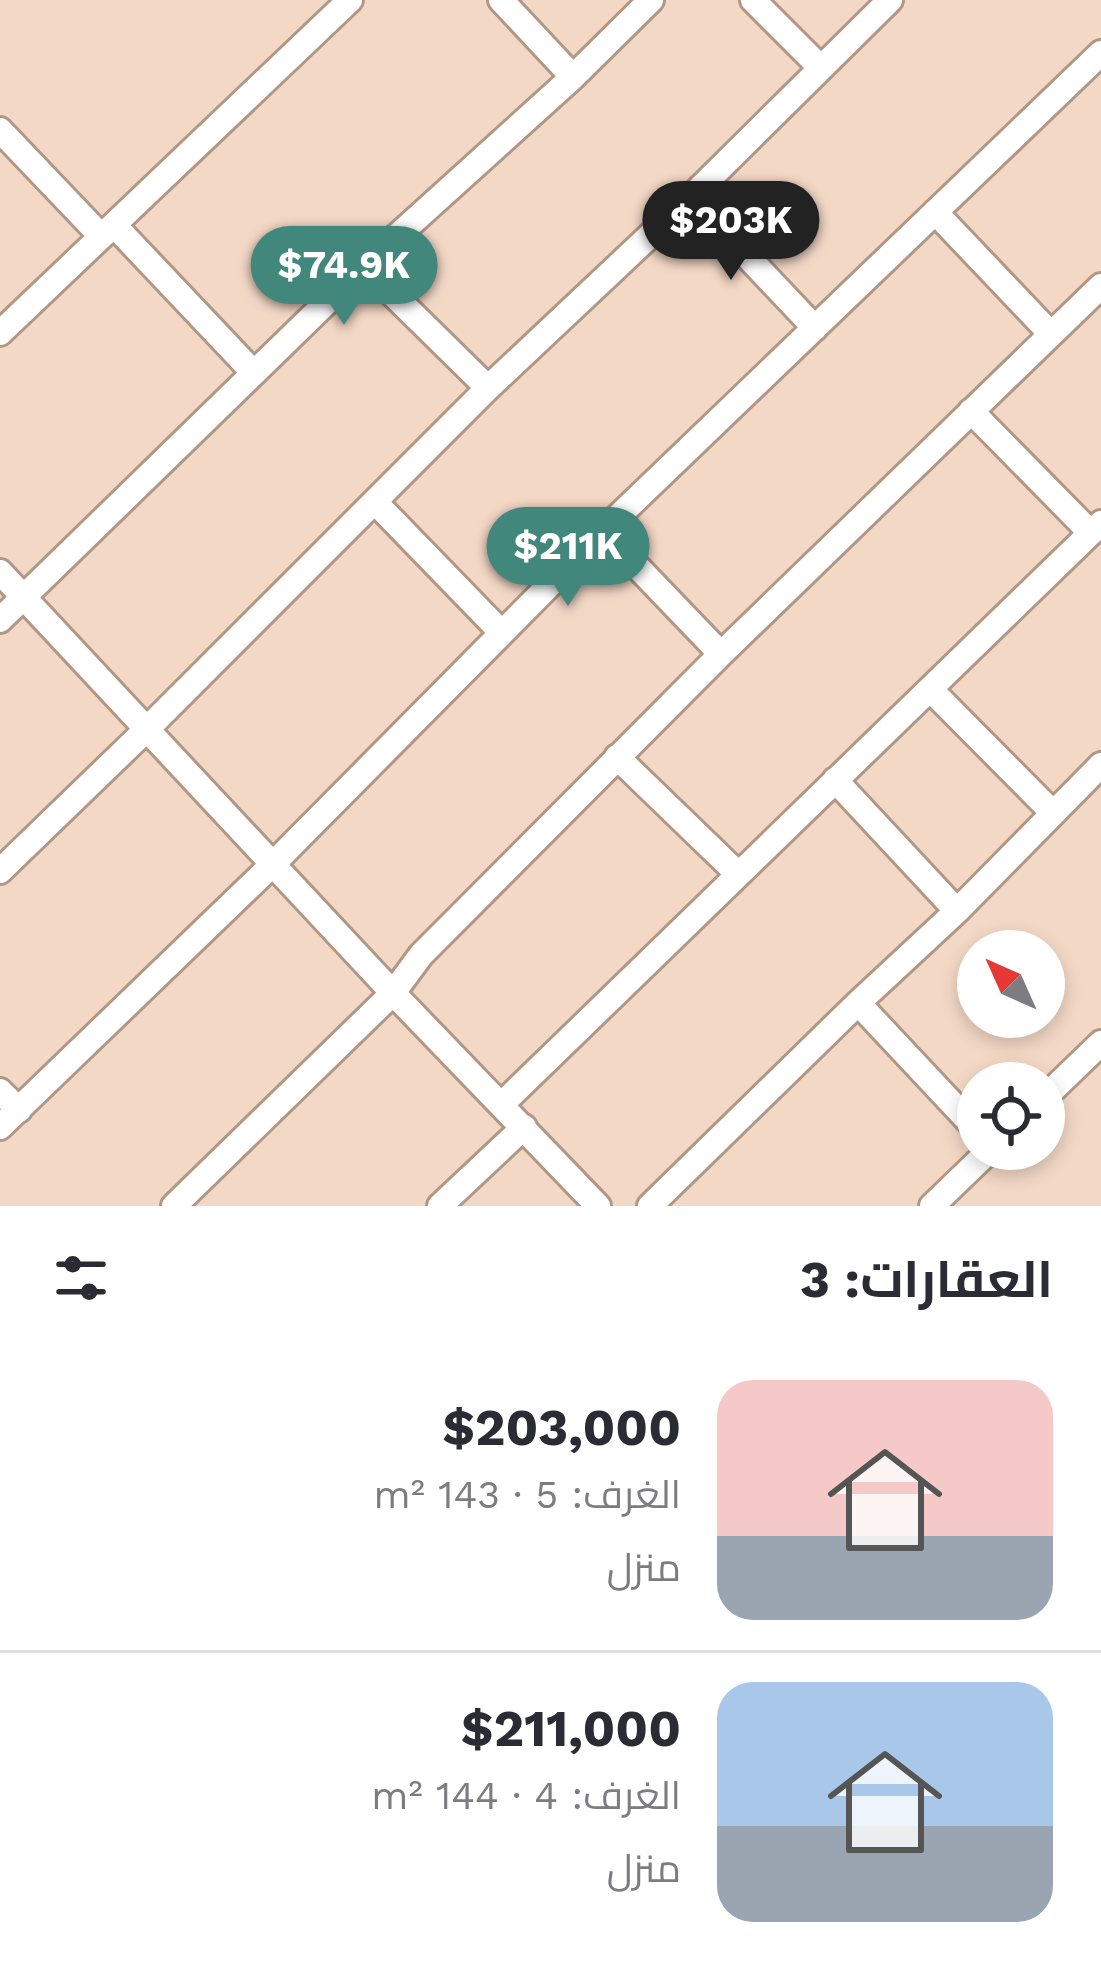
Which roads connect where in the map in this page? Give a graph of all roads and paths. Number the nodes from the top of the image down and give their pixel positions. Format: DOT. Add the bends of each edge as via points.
graph roads {
  1 [pos="350,0"];
  2 [pos="501,0"];
  3 [pos="651,0"];
  4 [pos="753,0"];
  5 [pos="890,0"];
  6 [pos="1101,53"];
  7 [pos="820,67"];
  8 [pos="574,77"];
  9 [pos="1,131"];
  10 [pos="691,197"];
  11 [pos="934,212"];
  12 [pos="107,231"];
  13 [pos="364,266"];
  14 [pos="1101,286"];
  15 [pos="815,328"];
  16 [pos="0,333"];
  17 [pos="1051,334"];
  18 [pos="254,374"];
  19 [pos="488,388"];
  20 [pos="971,411"];
  21 [pos="376,502"];
  22 [pos="1096,528"];
  23 [pos="603,532"];
  24 [pos="0,572"];
  25 [pos="23,597"];
  26 [pos="0,620"];
  27 [pos="502,632"];
  28 [pos="721,654"];
  29 [pos="932,690"];
  30 [pos="148,728"];
  31 [pos="617,757"];
  32 [pos="1101,765"];
  33 [pos="836,780"];
  34 [pos="1053,814"];
  35 [pos="273,864"];
  36 [pos="0,871"];
  37 [pos="737,874"];
  38 [pos="958,911"];
  39 [pos="393,993"];
  40 [pos="858,1003"];
  41 [pos="1101,1043"];
  42 [pos="1065,1078"];
  43 [pos="0,1091"];
  44 [pos="502,1104"];
  45 [pos="957,1109"];
  46 [pos="9,1119"];
  47 [pos="524,1127"];
  48 [pos="969,1170"];
  49 [pos="174,1206"];
  50 [pos="440,1206"];
  51 [pos="598,1206"];
  52 [pos="650,1206"];
  53 [pos="932,1206"];
  1 -- 12 [label="street"];
  2 -- 8 [label="street"];
  3 -- 8 [label="street"];
  4 -- 7 [label="street"];
  5 -- 7 [label="street"];
  6 -- 11 [label="street"];
  7 -- 10 [label="street"];
  8 -- 13 [label="street"];
  9 -- 12 [label="street"];
  10 -- 15 [label="street"];
  10 -- 19 [label="street"];
  11 -- 15 [label="street"];
  11 -- 17 [label="street"];
  12 -- 16 [label="street"];
  12 -- 18 [label="street"];
  13 -- 18 [label="street"];
  13 -- 19 [label="street"];
  14 -- 17 [label="street"];
  15 -- 23 [label="street"];
  17 -- 20 [label="street"];
  18 -- 25 [label="street"];
  19 -- 21 [label="street"];
  20 -- 22 [label="street"];
  20 -- 28 [label="street"];
  21 -- 27 [label="street"];
  21 -- 30 [label="street"];
  22 -- 29 [label="street"];
  23 -- 27 [label="street"];
  23 -- 28 [label="street"];
  24 -- 25 [label="street"];
  25 -- 26 [label="street"];
  25 -- 30 [label="street"];
  27 -- 35 [label="street"];
  28 -- 31 [label="street"];
  29 -- 33 [label="street"];
  29 -- 34 [label="street"];
  30 -- 35 [label="street"];
  30 -- 36 [label="street"];
  31 -- 37 [label="street"];
  31 -- 39 [label="street"];
  32 -- 34 [label="street"];
  33 -- 37 [label="street"];
  33 -- 38 [label="street"];
  34 -- 38 [label="street"];
  35 -- 39 [label="street"];
  35 -- 46 [label="street"];
  37 -- 44 [label="street"];
  38 -- 40 [label="street"];
  39 -- 44 [label="street"];
  39 -- 49 [label="street"];
  40 -- 45 [label="street"];
  40 -- 52 [label="street"];
  41 -- 42 [label="street"];
  43 -- 46 [label="street"];
  44 -- 47 [label="street"];
  47 -- 50 [label="street"];
  47 -- 51 [label="street"];
  48 -- 53 [label="street"];
}
